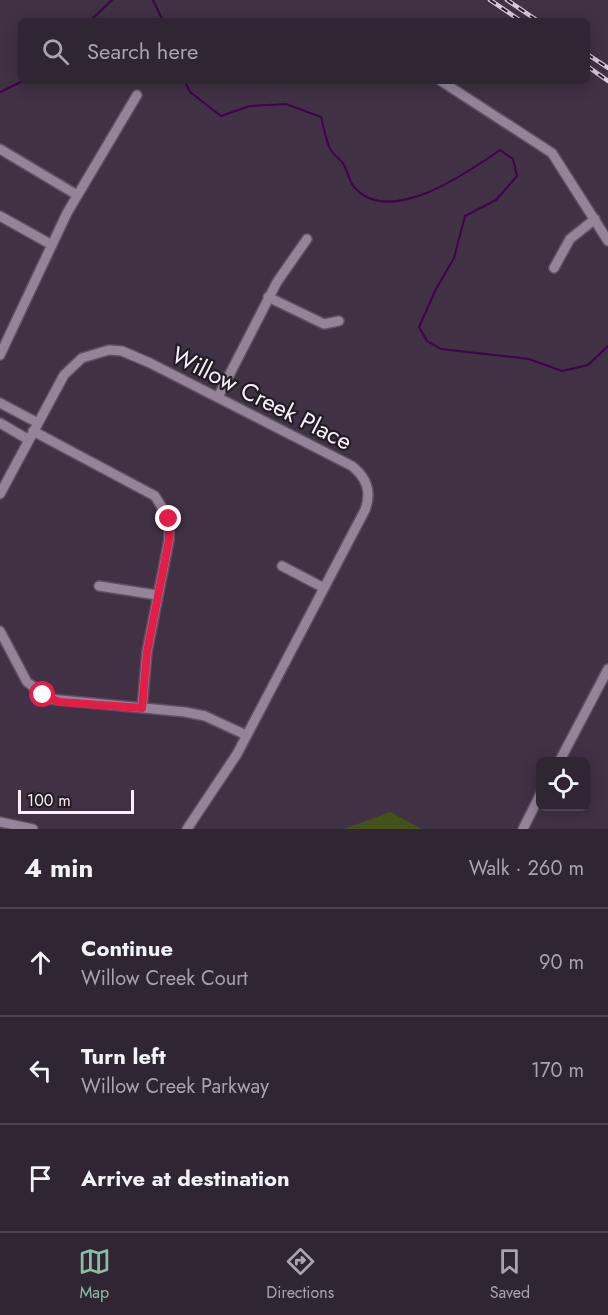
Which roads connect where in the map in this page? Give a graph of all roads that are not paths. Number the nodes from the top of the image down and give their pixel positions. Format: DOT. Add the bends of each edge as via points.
graph roads {
  1 [pos="446,84"];
  2 [pos="137,95"];
  3 [pos="0,149"];
  4 [pos="77,195"];
  5 [pos="0,216"];
  6 [pos="595,219"];
  7 [pos="307,239"];
  8 [pos="608,240"];
  9 [pos="52,245"];
  10 [pos="554,268"];
  11 [pos="268,297"];
  12 [pos="339,321"];
  13 [pos="0,355"];
  14 [pos="218,397"];
  15 [pos="0,403"];
  16 [pos="0,423"];
  17 [pos="33,431"];
  18 [pos="0,494"];
  19 [pos="282,566"];
  20 [pos="99,586"];
  21 [pos="324,588"];
  22 [pos="157,595"];
  23 [pos="0,631"];
  24 [pos="608,669"];
  25 [pos="142,708"];
  26 [pos="246,735"];
  27 [pos="562,757"];
  28 [pos="536,803"];
  29 [pos="0,822"];
  30 [pos="33,829"];
  31 [pos="187,829"];
  32 [pos="523,829"];
  1 -- 6 [label="street" via="552,153"];
  2 -- 4 [label="street"];
  3 -- 4 [label="street"];
  4 -- 9 [label="street"];
  5 -- 9 [label="street"];
  6 -- 8 [label="street"];
  6 -- 10 [label="street" via="570,239"];
  7 -- 11 [label="street"];
  9 -- 13 [label="street"];
  11 -- 12 [label="street" via="324,324"];
  11 -- 14 [label="street"];
  14 -- 17 [label="street, Willow Creek Place" via="130,354 109,350 91,354 72,366"];
  14 -- 21 [label="street, Willow Creek Place" via="352,466 365,480 369,494 365,510"];
  15 -- 17 [label="street"];
  16 -- 17 [label="street"];
  17 -- 18 [label="street, Willow Creek Place"];
  17 -- 22 [label="street" via="148,491 162,504 170,529"];
  19 -- 21 [label="street"];
  20 -- 22 [label="street"];
  21 -- 26 [label="street, Willow Creek Place"];
  22 -- 25 [label="street"];
  23 -- 25 [label="street" via="24,677 43,695 59,702"];
  24 -- 27 [label="street"];
  25 -- 26 [label="street" via="204,716"];
  26 -- 31 [label="street, Willow Creek Place"];
  28 -- 32 [label="street"];
  29 -- 30 [label="street"];
}
